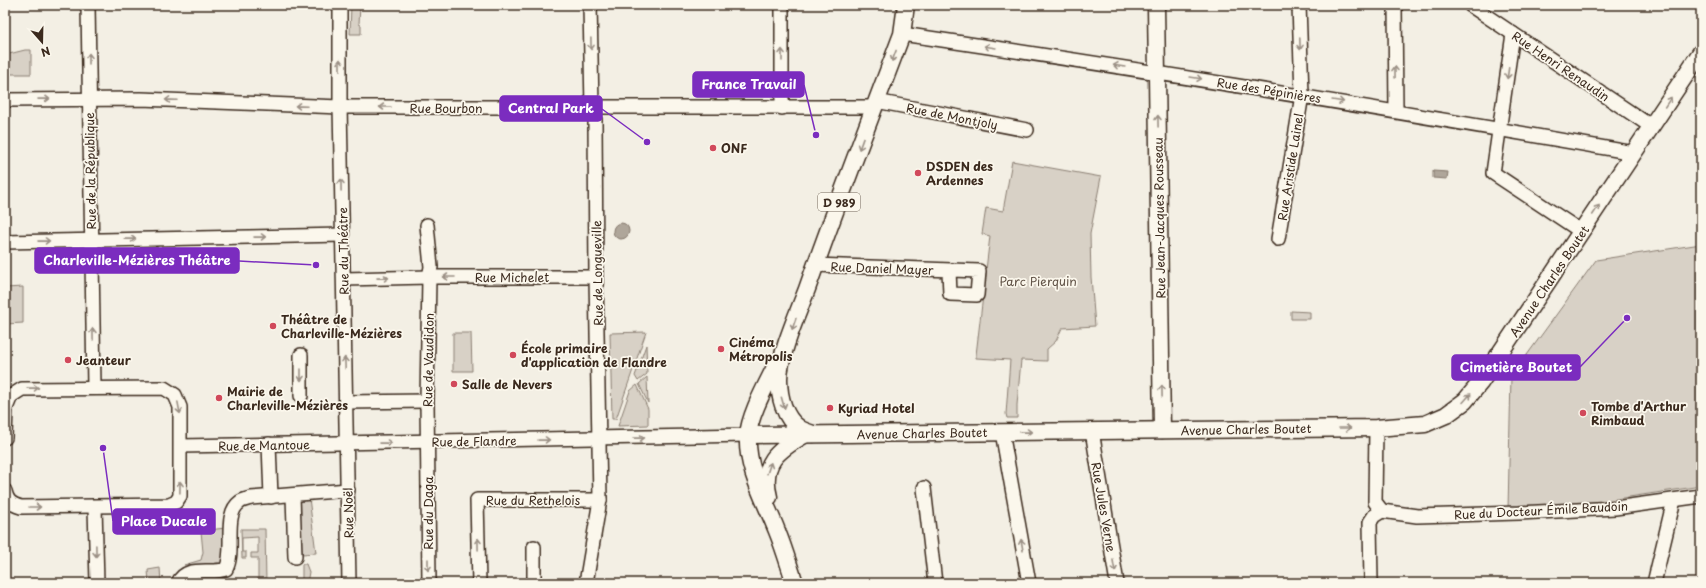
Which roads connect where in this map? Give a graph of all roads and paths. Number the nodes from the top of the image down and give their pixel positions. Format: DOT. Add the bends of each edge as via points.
graph roads {
  1 [pos="88,5"];
  2 [pos="340,5"];
  3 [pos="590,5"];
  4 [pos="782,5"];
  5 [pos="906,5"];
  6 [pos="1156,5"];
  7 [pos="1299,5"];
  8 [pos="1395,5"];
  9 [pos="1470,5"];
  10 [pos="902,34"];
  11 [pos="1513,34"];
  12 [pos="1701,52"];
  13 [pos="1158,72"];
  14 [pos="1302,95"];
  15 [pos="89,98"];
  16 [pos="5,100"];
  17 [pos="875,104"];
  18 [pos="340,107"];
  19 [pos="592,108"];
  20 [pos="782,108"];
  21 [pos="1396,111"];
  22 [pos="1652,127"];
  23 [pos="1500,129"];
  24 [pos="1027,130"];
  25 [pos="1634,153"];
  26 [pos="427,225"];
  27 [pos="1582,232"];
  28 [pos="342,235"];
  29 [pos="1278,239"];
  30 [pos="91,240"];
  31 [pos="5,242"];
  32 [pos="815,265"];
  33 [pos="949,270"];
  34 [pos="429,277"];
  35 [pos="596,277"];
  36 [pos="344,280"];
  37 [pos="785,351"];
  38 [pos="301,355"];
  39 [pos="94,387"];
  40 [pos="301,396"];
  41 [pos="346,402"];
  42 [pos="428,402"];
  43 [pos="1376,428"];
  44 [pos="1162,430"];
  45 [pos="1092,431"];
  46 [pos="1002,432"];
  47 [pos="809,434"];
  48 [pos="748,436"];
  49 [pos="5,438"];
  50 [pos="600,439"];
  51 [pos="428,442"];
  52 [pos="269,444"];
  53 [pos="347,444"];
  54 [pos="181,446"];
  55 [pos="924,488"];
  56 [pos="348,490"];
  57 [pos="5,491"];
  58 [pos="293,496"];
  59 [pos="1701,496"];
  60 [pos="271,497"];
  61 [pos="600,500"];
  62 [pos="1674,500"];
  63 [pos="95,507"];
  64 [pos="1382,510"];
  65 [pos="778,533"];
  66 [pos="534,547"];
  67 [pos="296,557"];
  68 [pos="97,583"];
  69 [pos="178,583"];
  70 [pos="349,583"];
  71 [pos="429,583"];
  72 [pos="479,583"];
  73 [pos="534,583"];
  74 [pos="586,583"];
  75 [pos="795,583"];
  76 [pos="935,583"];
  77 [pos="1029,583"];
  78 [pos="1117,583"];
  79 [pos="1371,583"];
  80 [pos="1654,583"];
  15 -- 1 [label="street, Rue de la République, one-way"];
  18 -- 2 [label="street, Rue du Théâtre, one-way"];
  3 -- 19 [label="street, Rue de Longueville, one-way"];
  20 -- 4 [label="street, one-way"];
  5 -- 10 [label="main road, D 989"];
  6 -- 13 [label="main road, Rue Jean-Jacques Rousseau"];
  7 -- 14 [label="street, Rue Aristide Lainel, one-way"];
  21 -- 8 [label="street, one-way"];
  9 -- 11 [label="street, Rue Henri Renaudin"];
  13 -- 10 [label="street, Rue des Pépinières, one-way"];
  10 -- 17 [label="main road, D 989, one-way"];
  11 -- 22 [label="street, Rue Henri Renaudin"];
  11 -- 23 [label="street, one-way"];
  22 -- 12 [label="main road, Avenue Charles Boutet, one-way"];
  13 -- 14 [label="street, Rue des Pépinières, one-way"];
  44 -- 13 [label="main road, Rue Jean-Jacques Rousseau, one-way"];
  14 -- 21 [label="street, Rue des Pépinières, one-way"];
  14 -- 29 [label="street, Rue Aristide Lainel"];
  16 -- 15 [label="street, Rue Bourbon, one-way"];
  18 -- 15 [label="street, Rue Bourbon, one-way"];
  15 -- 30 [label="street, Rue de la République"];
  17 -- 20 [label="street, Rue Bourbon"];
  17 -- 24 [label="street, Rue de Montjoly"];
  17 -- 32 [label="main road, D 989, one-way"];
  19 -- 18 [label="street, Rue Bourbon, one-way"];
  28 -- 18 [label="street, Rue du Théâtre, one-way"];
  19 -- 20 [label="street, Rue Bourbon"];
  19 -- 35 [label="street, Rue de Longueville" via="595,120"];
  21 -- 23 [label="street, Rue des Pépinières"];
  22 -- 25 [label="main road, Avenue Charles Boutet"];
  23 -- 25 [label="street, Rue des Pépinières"];
  23 -- 27 [label="street" via="1493,173"];
  27 -- 25 [label="main road, Avenue Charles Boutet, one-way"];
  26 -- 34 [label="street" via="431,267"];
  43 -- 27 [label="main road, Avenue Charles Boutet, one-way" via="1425,424 1446,415 1465,401 1496,360"];
  30 -- 28 [label="street, one-way"];
  28 -- 36 [label="street, Rue du Théâtre"];
  31 -- 30 [label="street, one-way"];
  39 -- 30 [label="street, Rue de la République, one-way"];
  32 -- 33 [label="street, Rue Daniel Mayer"];
  32 -- 37 [label="main road, D 989, one-way"];
  35 -- 34 [label="street, Rue Michelet, one-way"];
  36 -- 34 [label="street, Rue Michelet, one-way"];
  34 -- 42 [label="street, Rue de Vaudidon"];
  35 -- 50 [label="street, Rue de Longueville"];
  41 -- 36 [label="street, Rue du Théâtre, one-way"];
  37 -- 47 [label="main road, one-way" via="779,378 780,394 791,421"];
  37 -- 48 [label="main road" via="778,360 760,399"];
  38 -- 40 [label="street, one-way"];
  49 -- 39 [label="street, one-way" via="6,408 11,396 22,389"];
  39 -- 54 [label="street, one-way" via="164,388 175,395 180,407"];
  41 -- 42 [label="street"];
  41 -- 53 [label="street, Rue du Théâtre"];
  42 -- 51 [label="street, Rue de Vaudidon"];
  44 -- 43 [label="main road, Avenue Charles Boutet, one-way"];
  43 -- 64 [label="street" via="1375,502"];
  44 -- 45 [label="main road, Avenue Charles Boutet"];
  46 -- 45 [label="main road, Avenue Charles Boutet, one-way"];
  45 -- 78 [label="street, Rue Jules Verne, one-way"];
  46 -- 47 [label="main road, Avenue Charles Boutet"];
  77 -- 46 [label="street, one-way"];
  47 -- 48 [label="main road, Avenue Charles Boutet"];
  65 -- 47 [label="main road, one-way" via="767,491 767,475 771,462 782,448"];
  50 -- 48 [label="street, Avenue Charles Boutet, one-way"];
  48 -- 65 [label="main road" via="749,455 757,481"];
  51 -- 50 [label="street, Rue de Flandre, one-way"];
  50 -- 61 [label="street, Rue de Longueville"];
  53 -- 51 [label="street, Rue de Flandre, one-way"];
  51 -- 71 [label="street, Rue du Daga, one-way"];
  52 -- 53 [label="street, Rue de Mantoue"];
  52 -- 54 [label="street, Rue de Mantoue"];
  52 -- 60 [label="street"];
  53 -- 56 [label="street, Rue Noël"];
  63 -- 54 [label="street, one-way" via="169,505 176,502 180,496"];
  55 -- 76 [label="street"];
  56 -- 58 [label="street"];
  56 -- 70 [label="street, Rue Noël"];
  57 -- 63 [label="street, one-way" via="6,498 12,504 21,507"];
  58 -- 60 [label="street"];
  58 -- 67 [label="street"];
  59 -- 62 [label="street, Rue du Docteur Émile Baudoin"];
  60 -- 69 [label="street" via="252,498 241,501 234,507 231,518 230,562 226,569 219,572 190,572"];
  72 -- 61 [label="street, Rue du Rethelois, one-way" via="477,500"];
  61 -- 74 [label="street, Rue de Longueville"];
  62 -- 64 [label="street, Rue du Docteur Émile Baudoin" via="1615,508 1511,513 1417,516"];
  62 -- 80 [label="street"];
  63 -- 68 [label="street, one-way"];
  64 -- 79 [label="street" via="1370,522"];
  65 -- 75 [label="main road"];
  66 -- 73 [label="street"];
}
